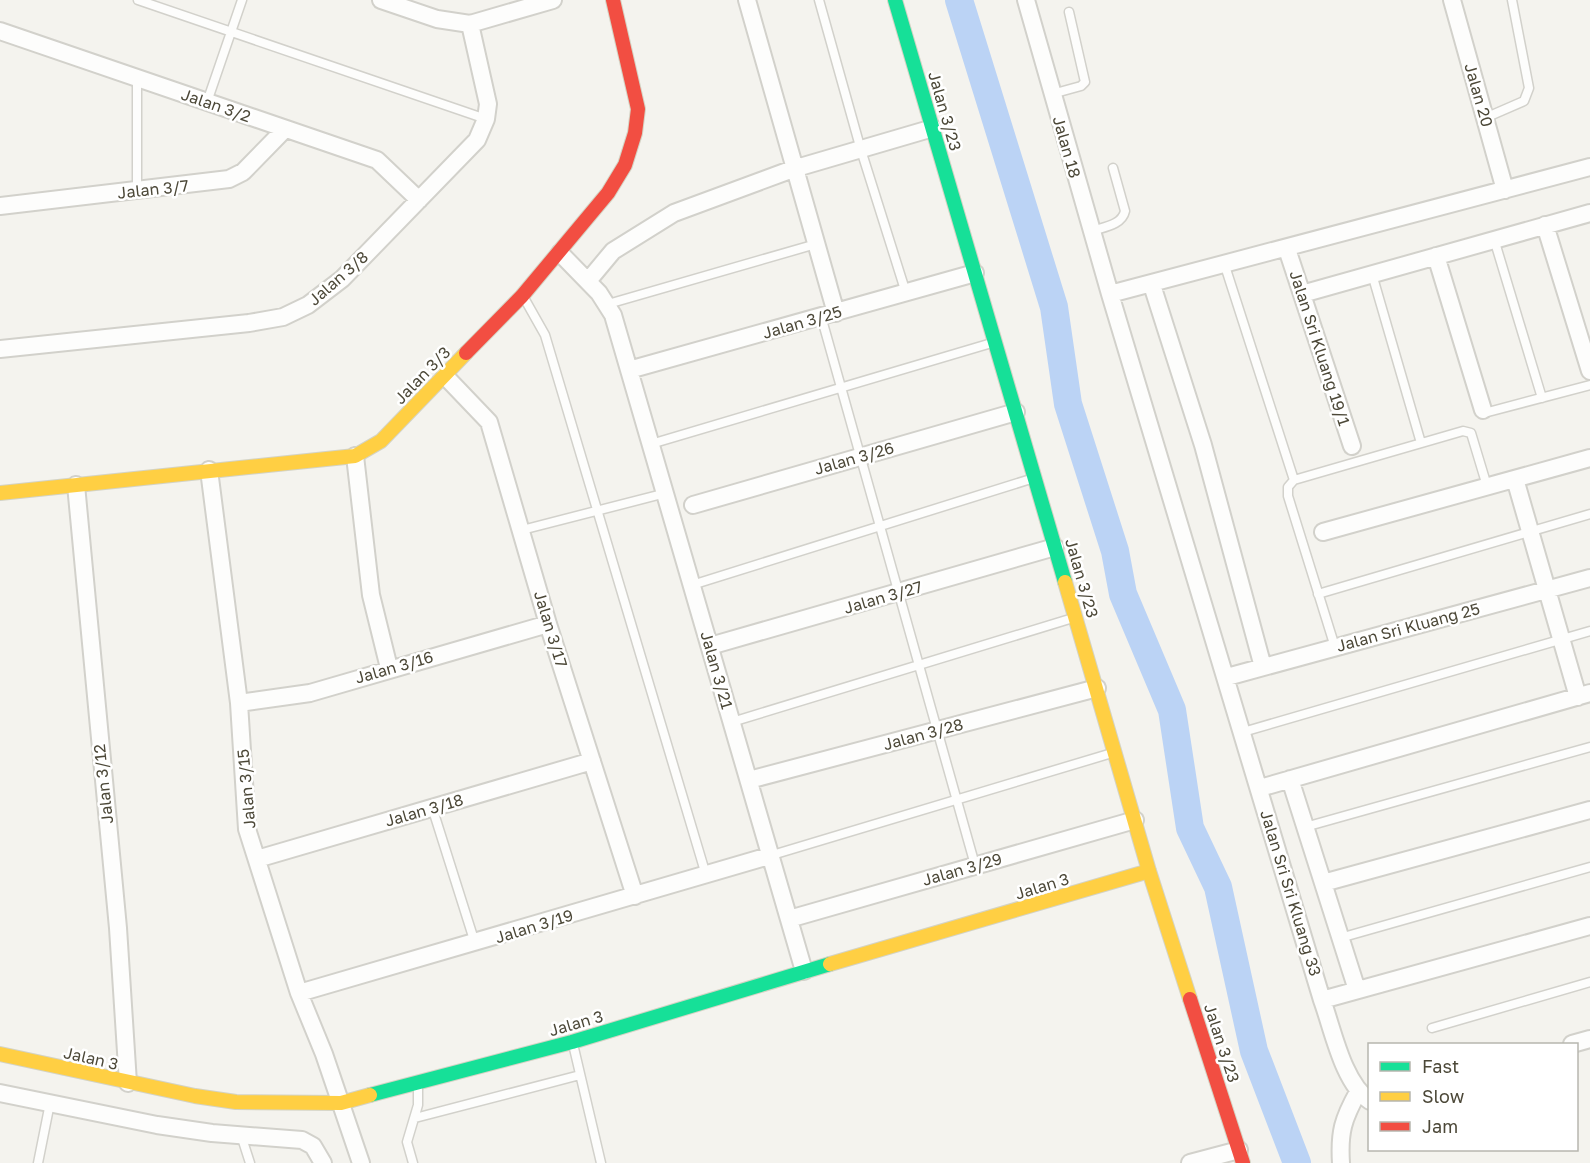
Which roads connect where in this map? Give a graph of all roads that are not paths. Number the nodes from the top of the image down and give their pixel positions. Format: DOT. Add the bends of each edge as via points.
graph roads {
  1 [pos="138,0"];
  2 [pos="242,0"];
  3 [pos="381,0"];
  4 [pos="553,0"];
  5 [pos="613,0"];
  6 [pos="747,0"];
  7 [pos="819,0"];
  8 [pos="895,0"];
  9 [pos="1026,0"];
  10 [pos="1452,0"];
  11 [pos="1512,0"];
  12 [pos="1069,12"];
  13 [pos="470,24"];
  14 [pos="0,31"];
  15 [pos="231,32"];
  16 [pos="137,78"];
  17 [pos="1052,94"];
  18 [pos="207,102"];
  19 [pos="1485,118"];
  20 [pos="486,119"];
  21 [pos="933,128"];
  22 [pos="285,129"];
  23 [pos="861,150"];
  24 [pos="1590,167"];
  25 [pos="1113,168"];
  26 [pos="794,169"];
  27 [pos="1506,190"];
  28 [pos="137,191"];
  29 [pos="419,200"];
  30 [pos="0,206"];
  31 [pos="1590,213"];
  32 [pos="1545,225"];
  33 [pos="1091,231"];
  34 [pos="1494,239"];
  35 [pos="816,243"];
  36 [pos="1287,249"];
  37 [pos="560,253"];
  38 [pos="1436,256"];
  39 [pos="1225,266"];
  40 [pos="975,273"];
  41 [pos="1372,274"];
  42 [pos="588,281"];
  43 [pos="1152,285"];
  44 [pos="906,293"];
  45 [pos="1110,294"];
  46 [pos="1302,294"];
  47 [pos="522,296"];
  48 [pos="608,304"];
  49 [pos="829,315"];
  50 [pos="995,342"];
  51 [pos="0,349"];
  52 [pos="629,370"];
  53 [pos="1590,371"];
  54 [pos="445,376"];
  55 [pos="1590,385"];
  56 [pos="841,386"];
  57 [pos="1542,398"];
  58 [pos="1483,410"];
  59 [pos="1016,412"];
  60 [pos="1421,443"];
  61 [pos="651,444"];
  62 [pos="1352,446"];
  63 [pos="355,456"];
  64 [pos="861,457"];
  65 [pos="1590,458"];
  66 [pos="209,470"];
  67 [pos="1035,478"];
  68 [pos="1515,479"];
  69 [pos="1294,480"];
  70 [pos="76,485"];
  71 [pos="1487,486"];
  72 [pos="0,493"];
  73 [pos="666,493"];
  74 [pos="693,505"];
  75 [pos="597,512"];
  76 [pos="1590,514"];
  77 [pos="880,526"];
  78 [pos="522,530"];
  79 [pos="1323,532"];
  80 [pos="1530,532"];
  81 [pos="1055,547"];
  82 [pos="1590,578"];
  83 [pos="692,585"];
  84 [pos="1547,589"];
  85 [pos="899,592"];
  86 [pos="1318,594"];
  87 [pos="1076,618"];
  88 [pos="548,624"];
  89 [pos="1590,631"];
  90 [pos="1561,639"];
  91 [pos="710,646"];
  92 [pos="1335,647"];
  93 [pos="919,664"];
  94 [pos="1263,667"];
  95 [pos="389,668"];
  96 [pos="1227,677"];
  97 [pos="1097,688"];
  98 [pos="1584,695"];
  99 [pos="239,703"];
  100 [pos="732,722"];
  101 [pos="937,730"];
  102 [pos="1243,732"];
  103 [pos="1590,747"];
  104 [pos="1115,752"];
  105 [pos="592,761"];
  106 [pos="1290,779"];
  107 [pos="749,780"];
  108 [pos="1260,788"];
  109 [pos="957,801"];
  110 [pos="432,807"];
  111 [pos="1590,810"];
  112 [pos="1135,820"];
  113 [pos="1305,827"];
  114 [pos="769,856"];
  115 [pos="257,859"];
  116 [pos="975,865"];
  117 [pos="1590,867"];
  118 [pos="1149,871"];
  119 [pos="706,875"];
  120 [pos="1323,883"];
  121 [pos="635,896"];
  122 [pos="789,919"];
  123 [pos="1590,926"];
  124 [pos="1340,938"];
  125 [pos="476,944"];
  126 [pos="804,971"];
  127 [pos="1590,982"];
  128 [pos="1357,990"];
  129 [pos="299,993"];
  130 [pos="1323,1000"];
  131 [pos="1432,1028"];
  132 [pos="572,1042"];
  133 [pos="0,1054"];
  134 [pos="580,1075"];
  135 [pos="128,1083"];
  136 [pos="418,1084"];
  137 [pos="0,1092"];
  138 [pos="1364,1096"];
  139 [pos="50,1103"];
  140 [pos="341,1103"];
  141 [pos="415,1118"];
  142 [pos="241,1135"];
  143 [pos="1241,1157"];
  144 [pos="38,1163"];
  145 [pos="250,1163"];
  146 [pos="323,1163"];
  147 [pos="361,1163"];
  148 [pos="413,1163"];
  149 [pos="601,1163"];
  150 [pos="1190,1163"];
  151 [pos="1341,1163"];
  1 -- 15 [label="lane"];
  2 -- 15 [label="lane"];
  3 -- 13 [label="street" via="437,19"];
  4 -- 13 [label="street"];
  5 -- 37 [label="street, Jalan 3/3" via="638,109 635,133 625,165 614,183"];
  6 -- 26 [label="street"];
  7 -- 23 [label="lane"];
  8 -- 21 [label="street, Jalan 3/23"];
  9 -- 17 [label="street, Jalan 18"];
  10 -- 19 [label="street, Jalan 20"];
  11 -- 19 [label="lane" via="1529,88 1524,100"];
  12 -- 17 [label="lane" via="1085,82"];
  13 -- 20 [label="street" via="488,104"];
  14 -- 16 [label="street, Jalan 3/2"];
  15 -- 18 [label="lane"];
  15 -- 20 [label="lane"];
  16 -- 18 [label="street, Jalan 3/2"];
  16 -- 28 [label="lane"];
  17 -- 33 [label="street, Jalan 18"];
  18 -- 22 [label="street, Jalan 3/2"];
  19 -- 27 [label="street, Jalan 20"];
  20 -- 29 [label="street, Jalan 3/8" via="477,140"];
  21 -- 23 [label="street"];
  21 -- 40 [label="street, Jalan 3/23"];
  22 -- 28 [label="street, Jalan 3/7" via="243,171 229,179"];
  22 -- 29 [label="street, Jalan 3/2" via="377,160"];
  23 -- 26 [label="street"];
  23 -- 44 [label="lane"];
  24 -- 27 [label="street"];
  25 -- 33 [label="lane" via="1125,212 1123,218"];
  26 -- 35 [label="street"];
  26 -- 42 [label="street" via="651,225 613,251"];
  27 -- 36 [label="street"];
  28 -- 30 [label="street, Jalan 3/7"];
  29 -- 51 [label="street, Jalan 3/8" via="342,279 308,305 283,317"];
  31 -- 32 [label="street"];
  32 -- 34 [label="street"];
  32 -- 53 [label="street"];
  33 -- 45 [label="street, Jalan 18"];
  34 -- 38 [label="street"];
  34 -- 57 [label="lane"];
  35 -- 48 [label="lane"];
  35 -- 49 [label="street"];
  36 -- 39 [label="street"];
  36 -- 46 [label="street, Jalan Sri Kluang 19/1"];
  37 -- 42 [label="street"];
  37 -- 47 [label="street, Jalan 3/3"];
  38 -- 41 [label="street"];
  38 -- 58 [label="street"];
  39 -- 43 [label="street"];
  39 -- 69 [label="lane"];
  40 -- 44 [label="street, Jalan 3/25"];
  40 -- 50 [label="street, Jalan 3/23"];
  41 -- 46 [label="street"];
  41 -- 60 [label="lane"];
  42 -- 48 [label="street"];
  43 -- 45 [label="street"];
  43 -- 94 [label="street" via="1203,445"];
  44 -- 49 [label="street, Jalan 3/25"];
  45 -- 96 [label="street, Jalan 18"];
  46 -- 62 [label="street, Jalan Sri Kluang 19/1"];
  47 -- 54 [label="street, Jalan 3/3"];
  47 -- 75 [label="lane" via="545,335"];
  48 -- 52 [label="street, Jalan 3/21"];
  49 -- 52 [label="street, Jalan 3/25"];
  49 -- 56 [label="lane"];
  50 -- 56 [label="lane"];
  50 -- 59 [label="street, Jalan 3/23"];
  52 -- 61 [label="street, Jalan 3/21"];
  54 -- 63 [label="street, Jalan 3/3" via="381,441"];
  54 -- 78 [label="street, Jalan 3/17" via="489,422"];
  55 -- 57 [label="lane"];
  56 -- 61 [label="lane"];
  56 -- 64 [label="lane"];
  57 -- 58 [label="lane"];
  59 -- 64 [label="street, Jalan 3/26"];
  59 -- 67 [label="street, Jalan 3/23"];
  60 -- 69 [label="lane"];
  60 -- 71 [label="lane" via="1463,431 1471,433"];
  61 -- 73 [label="street, Jalan 3/21"];
  63 -- 66 [label="street, Jalan 3/3"];
  63 -- 95 [label="street" via="371,595"];
  64 -- 74 [label="street, Jalan 3/26"];
  64 -- 77 [label="lane"];
  65 -- 68 [label="street"];
  66 -- 70 [label="street, Jalan 3/3"];
  66 -- 99 [label="street, Jalan 3/15"];
  67 -- 77 [label="lane"];
  67 -- 81 [label="street, Jalan 3/23"];
  68 -- 71 [label="street"];
  68 -- 80 [label="street"];
  69 -- 86 [label="lane" via="1288,487 1288,496"];
  70 -- 72 [label="street, Jalan 3/3"];
  70 -- 135 [label="street, Jalan 3/12" via="118,928"];
  71 -- 79 [label="street"];
  73 -- 75 [label="lane"];
  73 -- 83 [label="street, Jalan 3/21"];
  75 -- 78 [label="lane"];
  75 -- 119 [label="lane"];
  76 -- 80 [label="lane"];
  77 -- 83 [label="lane"];
  77 -- 85 [label="lane"];
  78 -- 88 [label="street, Jalan 3/17"];
  80 -- 84 [label="street"];
  80 -- 86 [label="lane"];
  81 -- 85 [label="street, Jalan 3/27"];
  81 -- 87 [label="street, Jalan 3/23"];
  82 -- 84 [label="street, Jalan Sri Kluang 25"];
  83 -- 91 [label="street, Jalan 3/21"];
  84 -- 90 [label="street"];
  84 -- 92 [label="street, Jalan Sri Kluang 25"];
  85 -- 91 [label="street, Jalan 3/27"];
  85 -- 93 [label="lane"];
  86 -- 92 [label="lane"];
  87 -- 93 [label="lane"];
  87 -- 97 [label="street, Jalan 3/23"];
  88 -- 95 [label="street, Jalan 3/16"];
  88 -- 105 [label="street, Jalan 3/17"];
  89 -- 90 [label="lane"];
  90 -- 98 [label="street"];
  90 -- 102 [label="lane"];
  91 -- 100 [label="street, Jalan 3/21"];
  92 -- 94 [label="street, Jalan Sri Kluang 25"];
  93 -- 100 [label="lane"];
  93 -- 101 [label="lane"];
  94 -- 96 [label="street, Jalan Sri Kluang 25"];
  95 -- 99 [label="street, Jalan 3/16" via="310,693"];
  96 -- 102 [label="street, Jalan Sri Sri Kluang 33"];
  97 -- 101 [label="street, Jalan 3/28"];
  97 -- 104 [label="street, Jalan 3/23"];
  98 -- 106 [label="street"];
  99 -- 115 [label="street, Jalan 3/15" via="247,829"];
  100 -- 107 [label="street, Jalan 3/21"];
  101 -- 107 [label="street, Jalan 3/28"];
  101 -- 109 [label="lane"];
  102 -- 108 [label="street, Jalan Sri Sri Kluang 33"];
  103 -- 113 [label="lane"];
  104 -- 109 [label="lane"];
  104 -- 112 [label="street, Jalan 3/23"];
  105 -- 110 [label="street, Jalan 3/18"];
  105 -- 121 [label="street, Jalan 3/17"];
  106 -- 108 [label="street"];
  106 -- 113 [label="street"];
  107 -- 114 [label="street, Jalan 3/21"];
  108 -- 130 [label="street, Jalan Sri Sri Kluang 33"];
  109 -- 114 [label="lane"];
  109 -- 116 [label="lane"];
  110 -- 115 [label="street, Jalan 3/18"];
  110 -- 125 [label="lane"];
  111 -- 120 [label="street"];
  112 -- 116 [label="street, Jalan 3/29"];
  112 -- 118 [label="street, Jalan 3/23"];
  113 -- 120 [label="street"];
  114 -- 119 [label="street, Jalan 3/19"];
  114 -- 122 [label="street, Jalan 3/21"];
  115 -- 129 [label="street, Jalan 3/15"];
  116 -- 122 [label="street, Jalan 3/29"];
  117 -- 124 [label="lane"];
  118 -- 126 [label="street, Jalan 3"];
  118 -- 143 [label="street, Jalan 3/23"];
  119 -- 121 [label="street, Jalan 3/19"];
  120 -- 124 [label="street"];
  121 -- 125 [label="street, Jalan 3/19"];
  122 -- 126 [label="street, Jalan 3/21"];
  123 -- 128 [label="street"];
  124 -- 128 [label="street"];
  125 -- 129 [label="street, Jalan 3/19"];
  126 -- 132 [label="street, Jalan 3"];
  127 -- 131 [label="lane"];
  128 -- 130 [label="street"];
  129 -- 140 [label="street, Jalan 3/15"];
  130 -- 138 [label="street, Jalan Sri Sri Kluang 33" via="1349,1077"];
  132 -- 134 [label="lane"];
  132 -- 136 [label="street, Jalan 3"];
  133 -- 135 [label="street, Jalan 3"];
  134 -- 141 [label="lane"];
  134 -- 149 [label="lane"];
  135 -- 140 [label="street, Jalan 3" via="236,1102"];
  136 -- 140 [label="street, Jalan 3"];
  136 -- 141 [label="lane"];
  137 -- 139 [label="street"];
  138 -- 151 [label="street" via="1344,1117"];
  139 -- 142 [label="street" via="157,1125"];
  139 -- 144 [label="lane"];
  140 -- 147 [label="street, Jalan 3/15"];
  141 -- 148 [label="lane" via="407,1142"];
  142 -- 145 [label="lane"];
  142 -- 146 [label="street" via="302,1140 313,1146"];
  143 -- 150 [label="street"];
}
